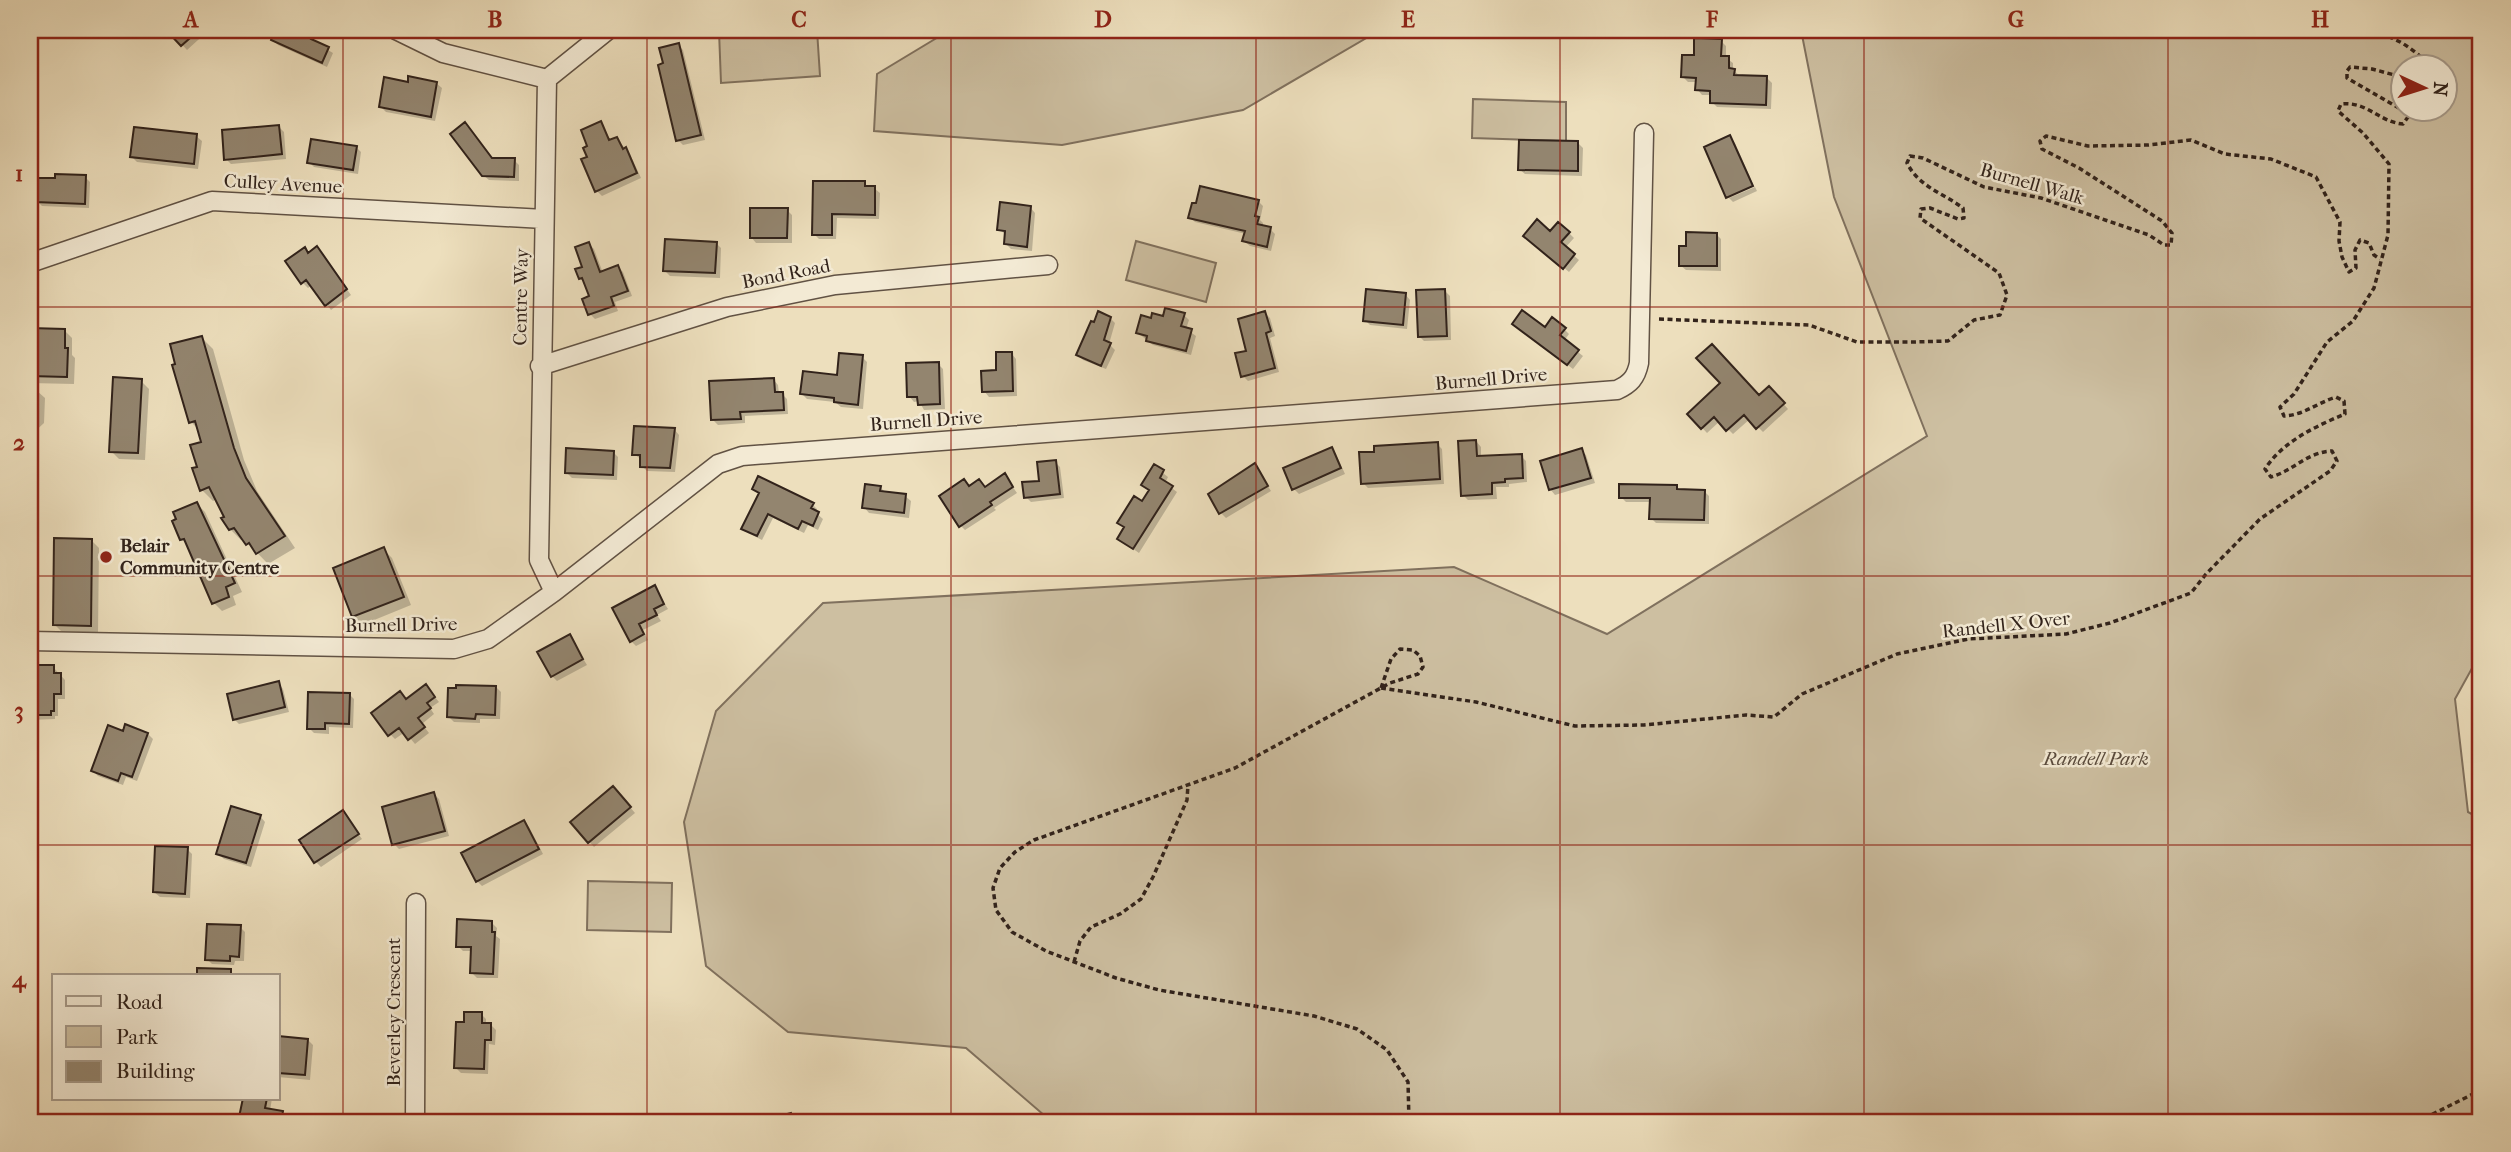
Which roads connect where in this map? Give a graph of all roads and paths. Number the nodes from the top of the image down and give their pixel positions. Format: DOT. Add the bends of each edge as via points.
graph roads {
  1 [pos="396,30"];
  2 [pos="608,30"];
  3 [pos="2374,30"];
  4 [pos="2405,30"];
  5 [pos="2431,30"];
  6 [pos="2416,52"];
  7 [pos="2388,73"];
  8 [pos="547,79"];
  9 [pos="2388,102"];
  10 [pos="2388,121"];
  11 [pos="1643,133"];
  12 [pos="544,219"];
  13 [pos="2381,259"];
  14 [pos="30,263"];
  15 [pos="1048,265"];
  16 [pos="1639,319"];
  17 [pos="540,366"];
  18 [pos="554,592"];
  19 [pos="30,641"];
  20 [pos="1381,688"];
  21 [pos="1188,785"];
  22 [pos="416,903"];
  23 [pos="1074,962"];
  24 [pos="2481,1090"];
  25 [pos="415,1122"];
  26 [pos="1409,1122"];
  27 [pos="2417,1122"];
  1 -- 8 [label="street" via="443,53"];
  2 -- 8 [label="street"];
  3 -- 6 [label="path"];
  4 -- 5 [label="path"];
  7 -- 9 [label="path, Randell X Over" via="2350,67 2347,71 2347,78"];
  8 -- 12 [label="street, Centre Way"];
  10 -- 13 [label="path, Randell X Over" via="2353,103 2341,104 2338,111 2389,164 2388,234"];
  11 -- 16 [label="street, Burnell Drive"];
  12 -- 14 [label="street, Culley Avenue" via="212,201"];
  12 -- 17 [label="street, Centre Way"];
  13 -- 16 [label="path, Burnell Walk" via="2369,243 2360,240 2355,250 2356,268 2349,272 2339,241 2340,222 2316,177 2271,159 2225,154 2191,140 2088,146 2046,136 2040,141 2042,149 2079,167 2162,221 2172,233 2171,245 2042,198 1984,187 1910,156 1907,163 1923,185 1963,208 1964,218 1930,208 1921,209 1920,218 1999,273 2007,295 2000,315 1974,320 1948,341 1914,342 1857,342 1810,325"];
  13 -- 20 [label="path, Randell X Over" via="2374,288 2353,321 2327,342 2294,394 2280,407 2284,416 2300,415 2336,397 2344,401 2345,414 2298,439 2265,469 2271,477 2322,452 2332,451 2337,461 2330,471 2260,519 2191,593 2067,634 1968,639 1897,654 1802,694 1774,717 1575,726 1476,702"];
  15 -- 17 [label="street, Bond Road" via="835,285 727,307"];
  16 -- 18 [label="street, Burnell Drive" via="1637,375 1617,390 742,456 718,464"];
  17 -- 18 [label="street, Centre Way" via="539,560"];
  18 -- 19 [label="street, Burnell Drive" via="488,639 454,649"];
  20 -- 20 [label="path" via="1418,674 1423,667 1420,656 1400,649 1391,659"];
  20 -- 21 [label="path" via="1236,768"];
  21 -- 23 [label="path" via="1187,800 1141,899 1091,927 1080,941"];
  21 -- 23 [label="path" via="1034,840 1000,868 993,888 996,910 1012,932"];
  22 -- 25 [label="street, Beverley Crescent"];
  23 -- 26 [label="path" via="1159,990 1314,1016 1357,1029 1387,1050 1408,1082"];
  24 -- 27 [label="path"];
}
